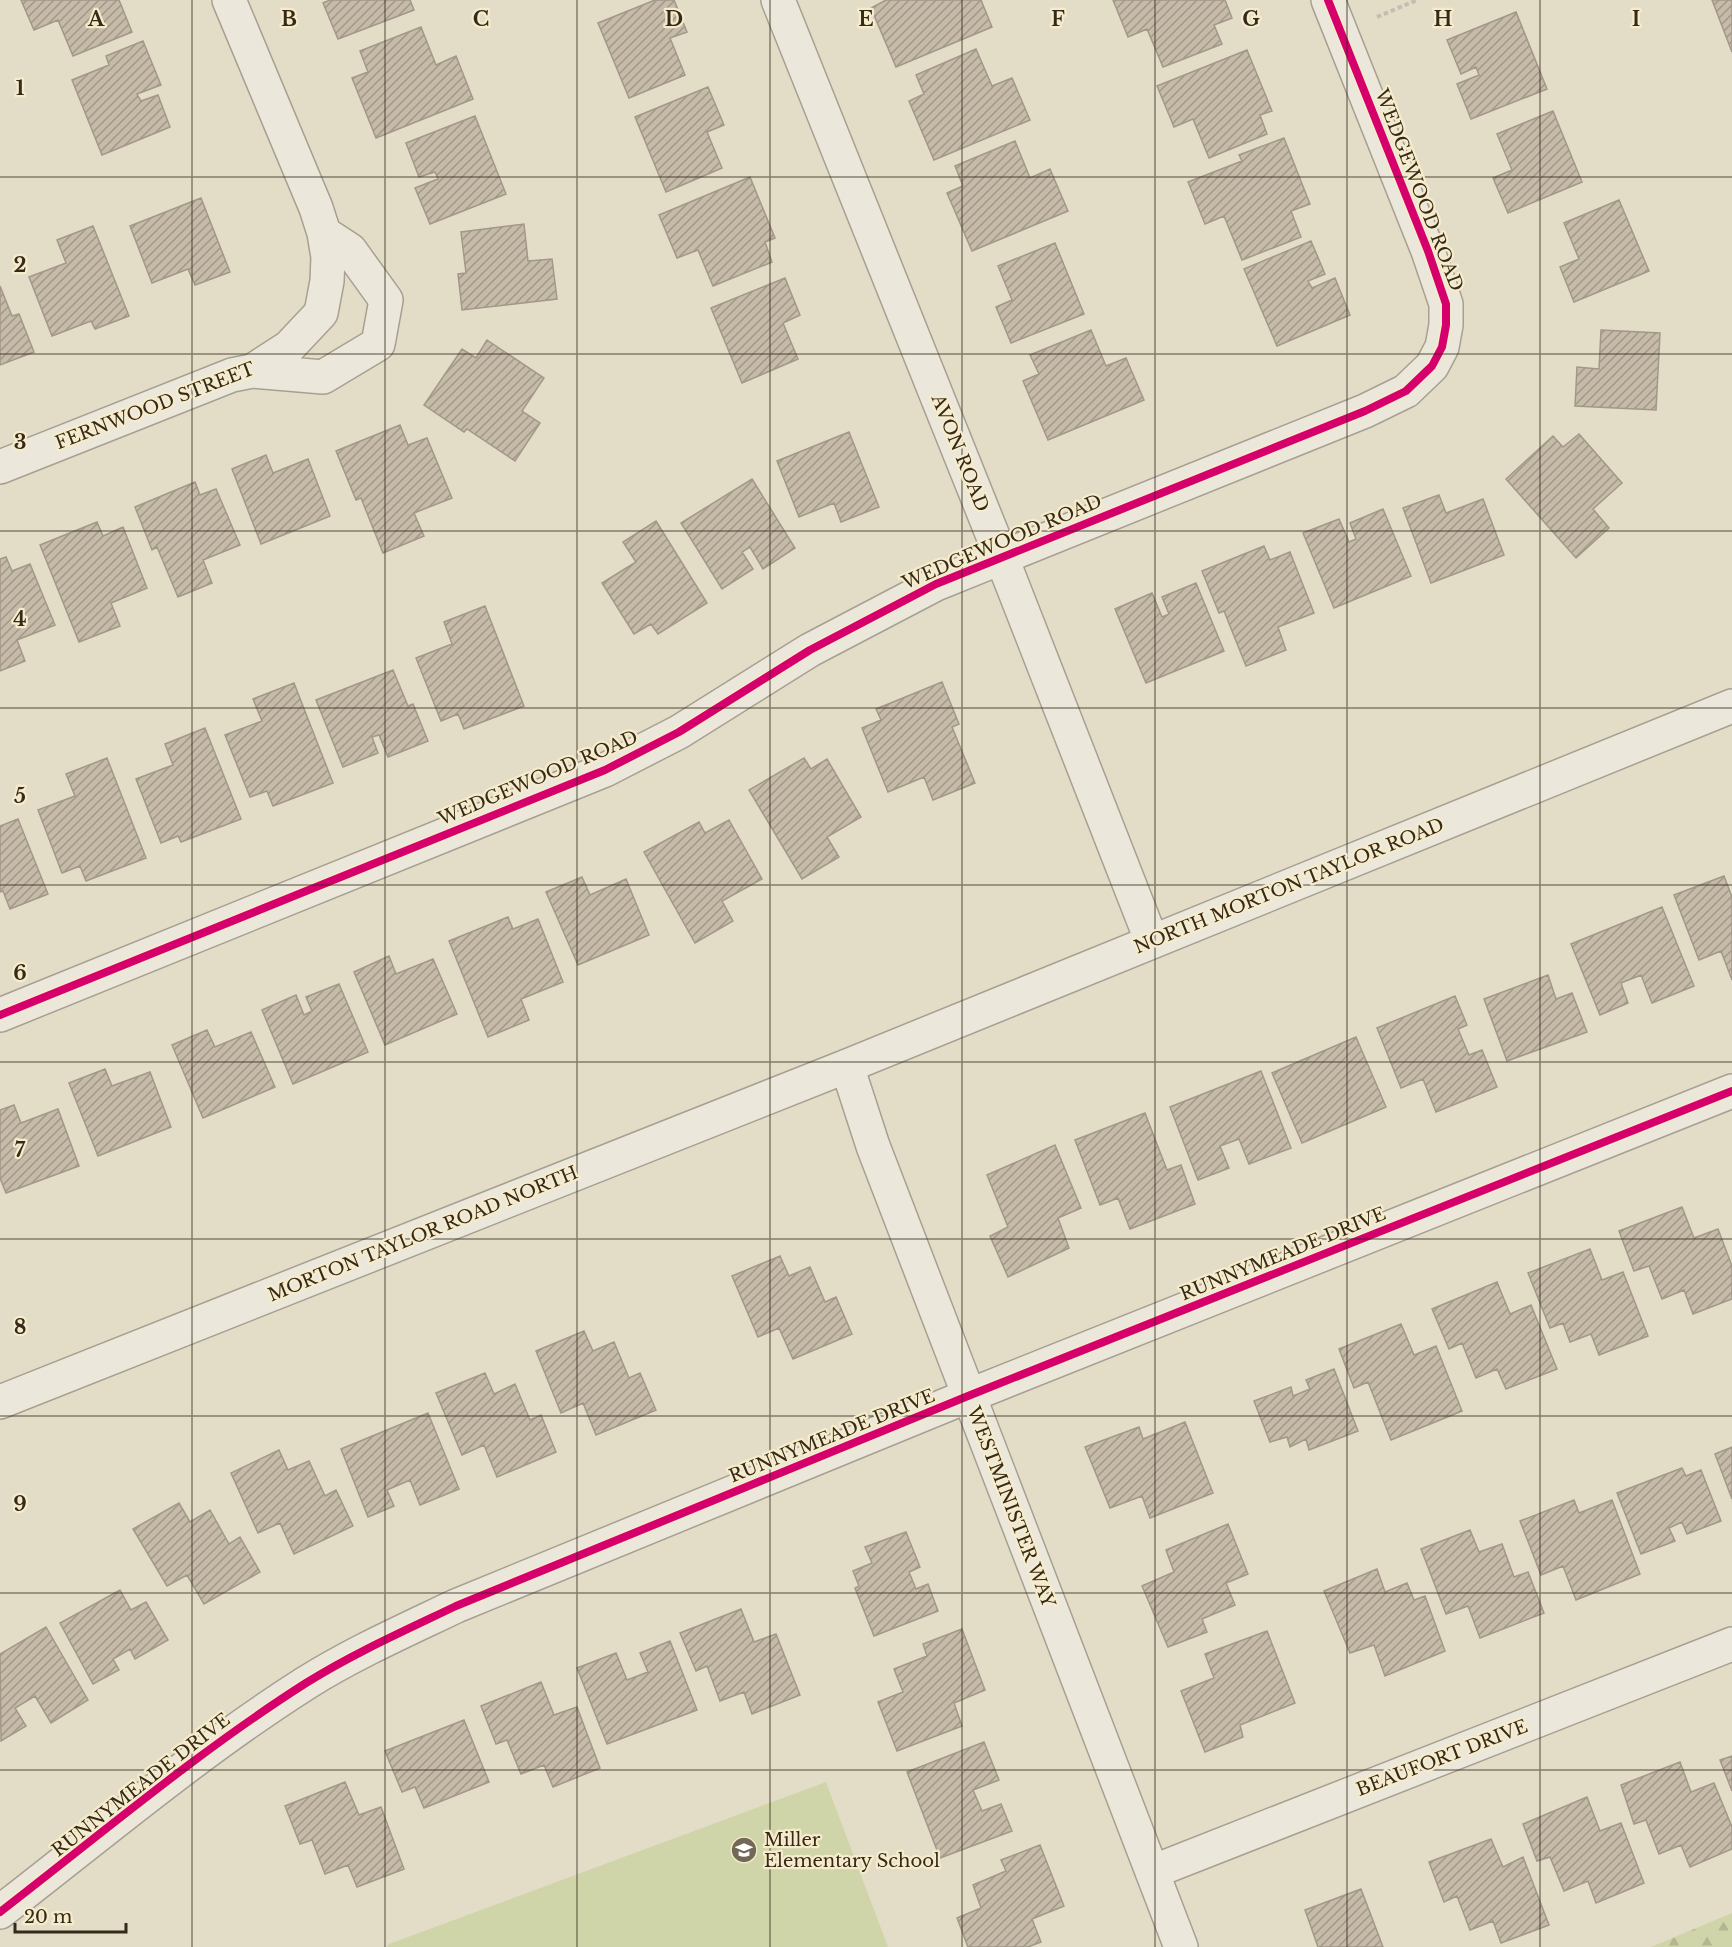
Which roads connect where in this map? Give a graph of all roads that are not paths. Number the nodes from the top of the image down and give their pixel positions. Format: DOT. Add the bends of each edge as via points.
graph roads {
  1 [pos="229,0"];
  2 [pos="778,0"];
  3 [pos="1328,0"];
  4 [pos="324,232"];
  5 [pos="252,371"];
  6 [pos="0,467"];
  7 [pos="1001,556"];
  8 [pos="1732,705"];
  9 [pos="1152,942"];
  10 [pos="0,1015"];
  11 [pos="847,1066"];
  12 [pos="1732,1091"];
  13 [pos="968,1396"];
  14 [pos="0,1402"];
  15 [pos="1732,1644"];
  16 [pos="1152,1872"];
  17 [pos="0,1912"];
  18 [pos="1181,1947"];
  1 -- 4 [label="street, FERNWOOD STREET"];
  2 -- 7 [label="street, AVON ROAD"];
  3 -- 7 [label="street, WEDGEWOOD ROAD" via="1446,304 1442,346 1432,366 1406,391 1365,411"];
  4 -- 5 [label="street, FERNWOOD STREET" via="327,281 321,313 289,347"];
  4 -- 5 [label="street" via="350,250 386,300 378,344 323,377"];
  5 -- 6 [label="street, FERNWOOD STREET" via="232,375"];
  7 -- 9 [label="street, AVON ROAD"];
  7 -- 10 [label="street, WEDGEWOOD ROAD" via="872,615 679,732 605,770"];
  8 -- 9 [label="street, NORTH MORTON TAYLOR ROAD"];
  9 -- 11 [label="street, NORTH MORTON TAYLOR ROAD"];
  11 -- 13 [label="street, WESTMINISTER WAY" via="873,1146"];
  11 -- 14 [label="street, MORTON TAYLOR ROAD NORTH"];
  12 -- 13 [label="street, RUNNYMEADE DRIVE"];
  13 -- 16 [label="street, WESTMINISTER WAY"];
  13 -- 17 [label="street, RUNNYMEADE DRIVE" via="456,1606 374,1645 308,1682 231,1733"];
  15 -- 16 [label="street, BEAUFORT DRIVE"];
  16 -- 18 [label="street, WESTMINISTER WAY"];
}
